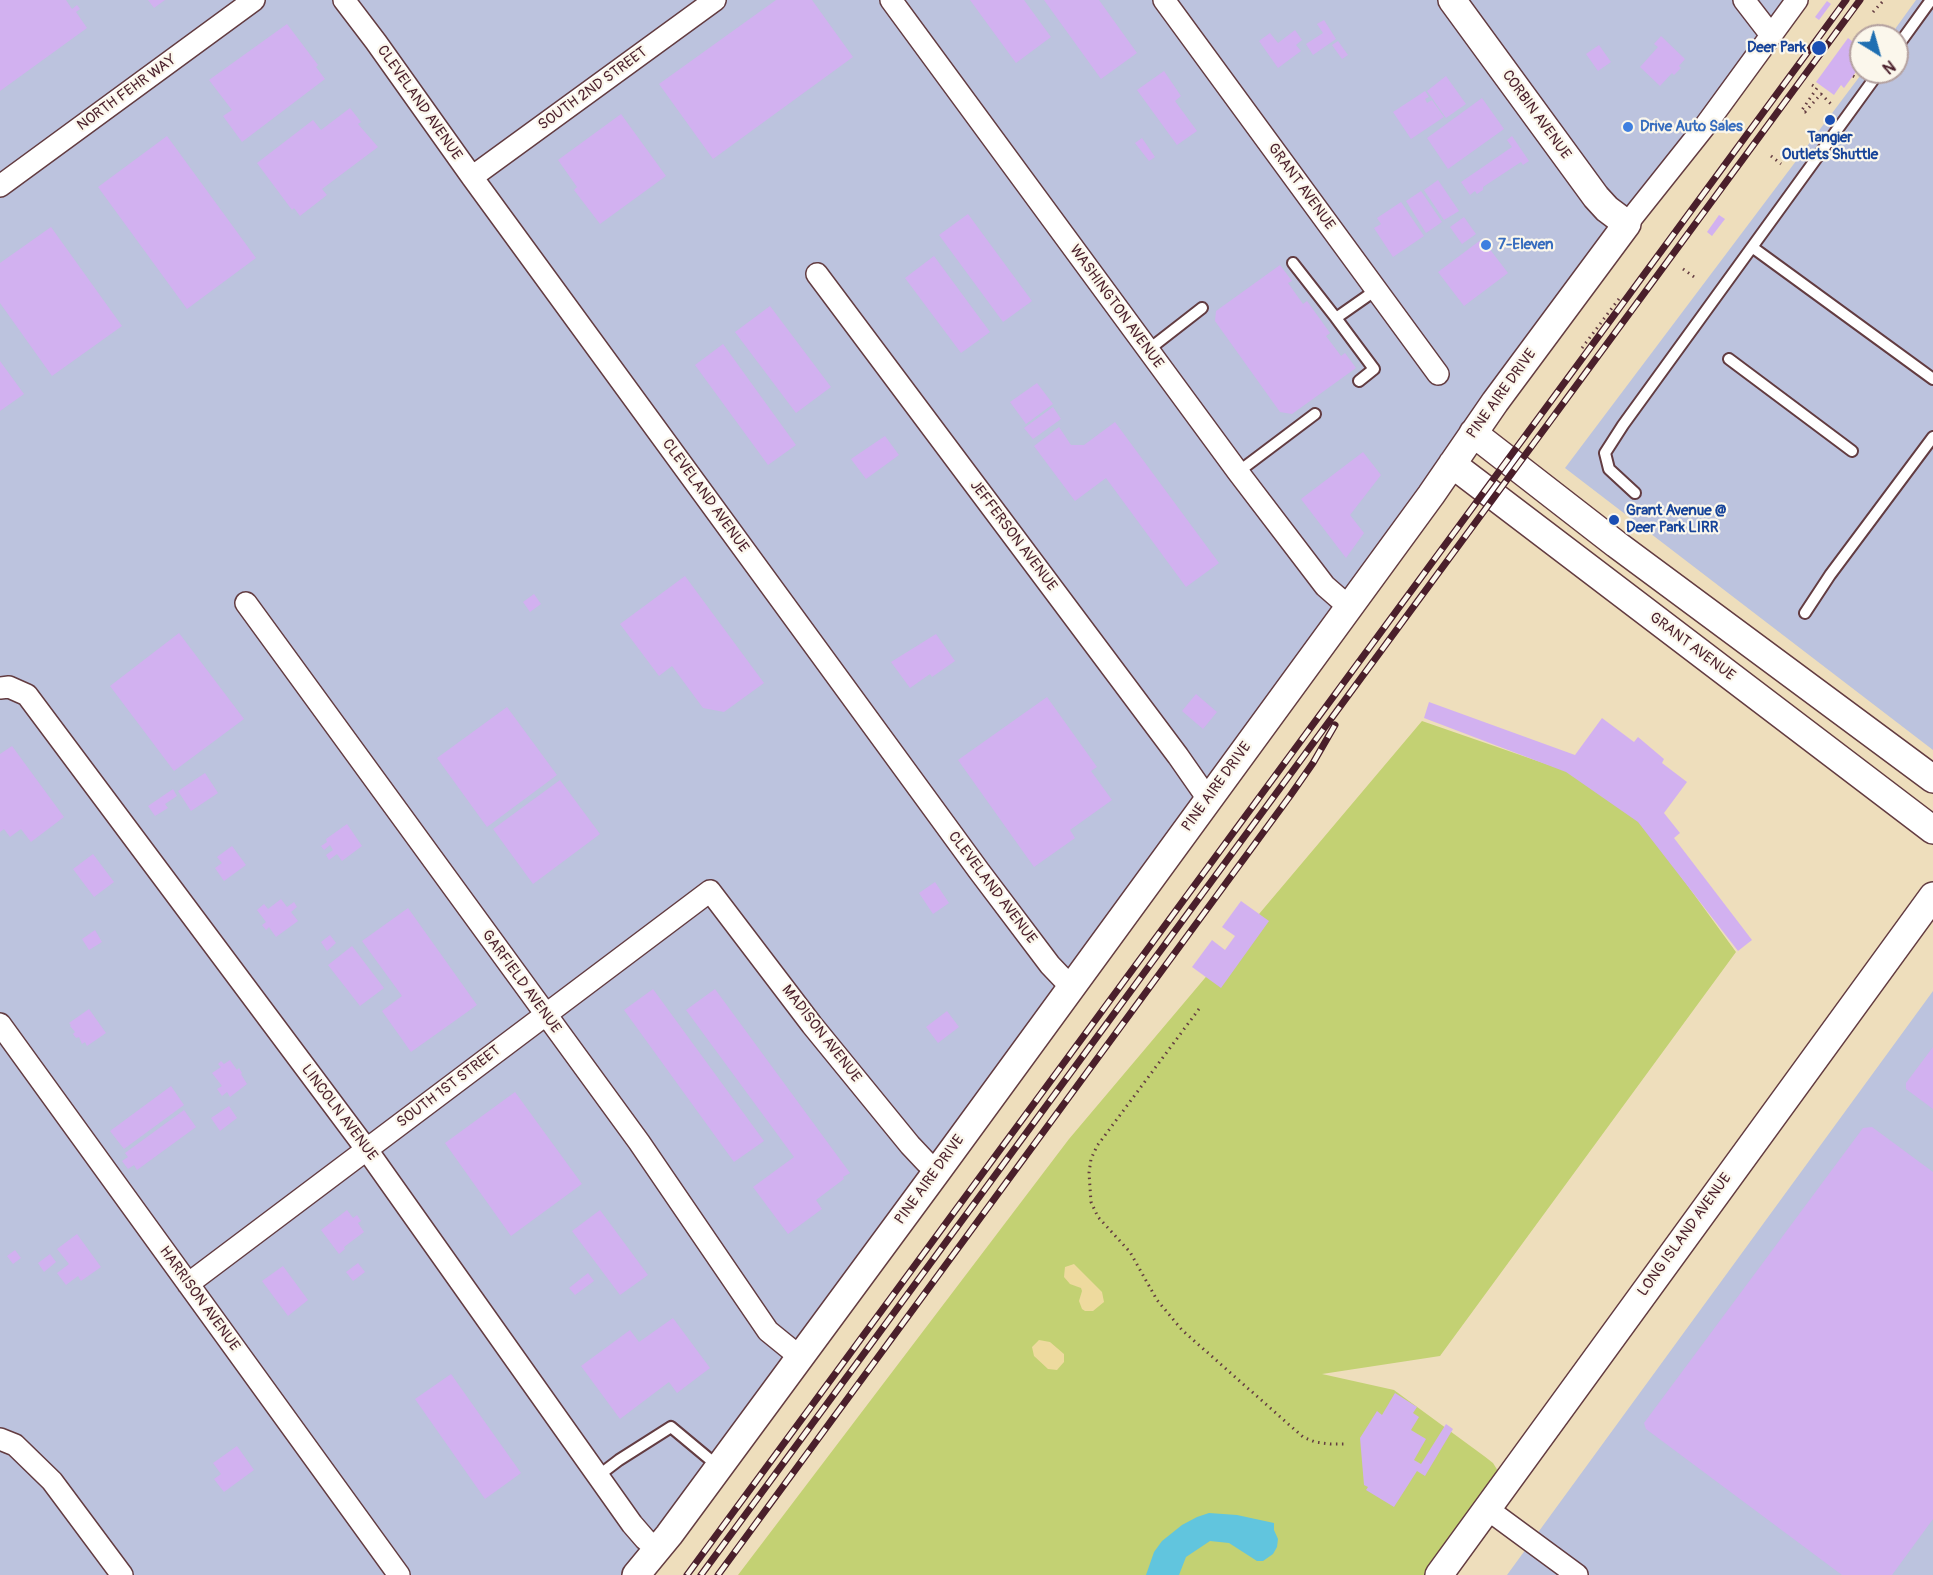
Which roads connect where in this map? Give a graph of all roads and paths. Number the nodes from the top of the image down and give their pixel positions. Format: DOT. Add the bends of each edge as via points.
graph roads {
  1 [pos="254,0"];
  2 [pos="344,0"];
  3 [pos="715,0"];
  4 [pos="891,0"];
  5 [pos="1164,0"];
  6 [pos="1452,0"];
  7 [pos="1744,0"];
  8 [pos="1797,0"];
  9 [pos="1883,0"];
  10 [pos="1931,0"];
  11 [pos="1873,12"];
  12 [pos="1909,30"];
  13 [pos="1771,35"];
  14 [pos="1870,84"];
  15 [pos="1812,85"];
  16 [pos="1832,105"];
  17 [pos="1771,156"];
  18 [pos="1781,164"];
  19 [pos="472,177"];
  20 [pos="0,186"];
  21 [pos="1627,224"];
  22 [pos="1752,247"];
  23 [pos="1293,263"];
  24 [pos="1683,269"];
  25 [pos="817,274"];
  26 [pos="1696,279"];
  27 [pos="1376,290"];
  28 [pos="1621,296"];
  29 [pos="1202,308"];
  30 [pos="1336,318"];
  31 [pos="1582,348"];
  32 [pos="1148,350"];
  33 [pos="1729,359"];
  34 [pos="1438,374"];
  35 [pos="1933,379"];
  36 [pos="1359,381"];
  37 [pos="1315,414"];
  38 [pos="1473,433"];
  39 [pos="1933,437"];
  40 [pos="1852,452"];
  41 [pos="1452,464"];
  42 [pos="1238,472"];
  43 [pos="1635,493"];
  44 [pos="246,603"];
  45 [pos="1349,607"];
  46 [pos="1805,613"];
  47 [pos="4,687"];
  48 [pos="1933,778"];
  49 [pos="1208,799"];
  50 [pos="1933,830"];
  51 [pos="710,891"];
  52 [pos="1933,896"];
  53 [pos="1071,987"];
  54 [pos="1199,1009"];
  55 [pos="545,1015"];
  56 [pos="0,1024"];
  57 [pos="367,1149"];
  58 [pos="938,1170"];
  59 [pos="188,1284"];
  60 [pos="800,1358"];
  61 [pos="0,1439"];
  62 [pos="1347,1444"];
  63 [pos="719,1467"];
  64 [pos="598,1476"];
  65 [pos="1486,1508"];
  66 [pos="658,1550"];
  67 [pos="122,1575"];
  68 [pos="399,1575"];
  69 [pos="636,1575"];
  70 [pos="1439,1575"];
  71 [pos="1576,1575"];
  1 -- 20 [label="street, NORTH FEHR WAY"];
  2 -- 19 [label="street, CLEVELAND AVENUE"];
  3 -- 19 [label="street, SOUTH 2ND STREET"];
  4 -- 32 [label="street, WASHINGTON AVENUE"];
  5 -- 27 [label="street, GRANT AVENUE"];
  6 -- 21 [label="street, CORBIN AVENUE" via="1600,202"];
  7 -- 13 [label="street"];
  8 -- 13 [label="street, PINE AIRE DRIVE"];
  9 -- 11 [label="path"];
  10 -- 12 [label="lane"];
  13 -- 21 [label="street, PINE AIRE DRIVE"];
  14 -- 22 [label="lane"];
  15 -- 16 [label="path" via="1817,88 1802,110 1805,112 1821,93"];
  17 -- 18 [label="path"];
  19 -- 53 [label="street, CLEVELAND AVENUE" via="979,871"];
  21 -- 38 [label="street, PINE AIRE DRIVE"];
  22 -- 35 [label="lane"];
  22 -- 43 [label="lane" via="1605,453 1609,469"];
  23 -- 30 [label="lane"];
  24 -- 26 [label="path"];
  25 -- 49 [label="street, JEFFERSON AVENUE"];
  27 -- 30 [label="lane"];
  27 -- 34 [label="street, GRANT AVENUE"];
  28 -- 31 [label="path"];
  29 -- 32 [label="lane"];
  30 -- 36 [label="lane" via="1374,369"];
  32 -- 42 [label="street, WASHINGTON AVENUE"];
  33 -- 40 [label="lane"];
  37 -- 42 [label="lane"];
  38 -- 41 [label="street, PINE AIRE DRIVE"];
  38 -- 48 [label="street" via="1616,544"];
  39 -- 46 [label="lane"];
  41 -- 45 [label="street, PINE AIRE DRIVE"];
  41 -- 50 [label="street, GRANT AVENUE"];
  42 -- 45 [label="street, WASHINGTON AVENUE" via="1324,586"];
  44 -- 55 [label="street, GARFIELD AVENUE"];
  45 -- 49 [label="street, PINE AIRE DRIVE"];
  47 -- 57 [label="street, LINCOLN AVENUE" via="27,695"];
  49 -- 53 [label="street, PINE AIRE DRIVE"];
  51 -- 55 [label="street, SOUTH 1ST STREET"];
  51 -- 58 [label="street, MADISON AVENUE" via="910,1145"];
  52 -- 65 [label="street, LONG ISLAND AVENUE"];
  53 -- 58 [label="street, PINE AIRE DRIVE"];
  54 -- 62 [label="path" via="1097,1146 1089,1173 1091,1202 1182,1330 1303,1437 1315,1442"];
  55 -- 57 [label="street, SOUTH 1ST STREET"];
  55 -- 60 [label="street, GARFIELD AVENUE" via="639,1142 768,1330"];
  56 -- 59 [label="street, HARRISON AVENUE"];
  57 -- 59 [label="street, SOUTH 1ST STREET"];
  57 -- 64 [label="street, LINCOLN AVENUE"];
  58 -- 60 [label="street, PINE AIRE DRIVE"];
  59 -- 68 [label="street, HARRISON AVENUE"];
  60 -- 63 [label="street, PINE AIRE DRIVE"];
  61 -- 67 [label="street" via="15,1445 52,1481"];
  63 -- 64 [label="lane" via="671,1427"];
  63 -- 66 [label="street, PINE AIRE DRIVE"];
  64 -- 66 [label="street, LINCOLN AVENUE" via="638,1531"];
  65 -- 70 [label="street, LONG ISLAND AVENUE"];
  65 -- 71 [label="street"];
  66 -- 69 [label="street, PINE AIRE DRIVE"];
}
